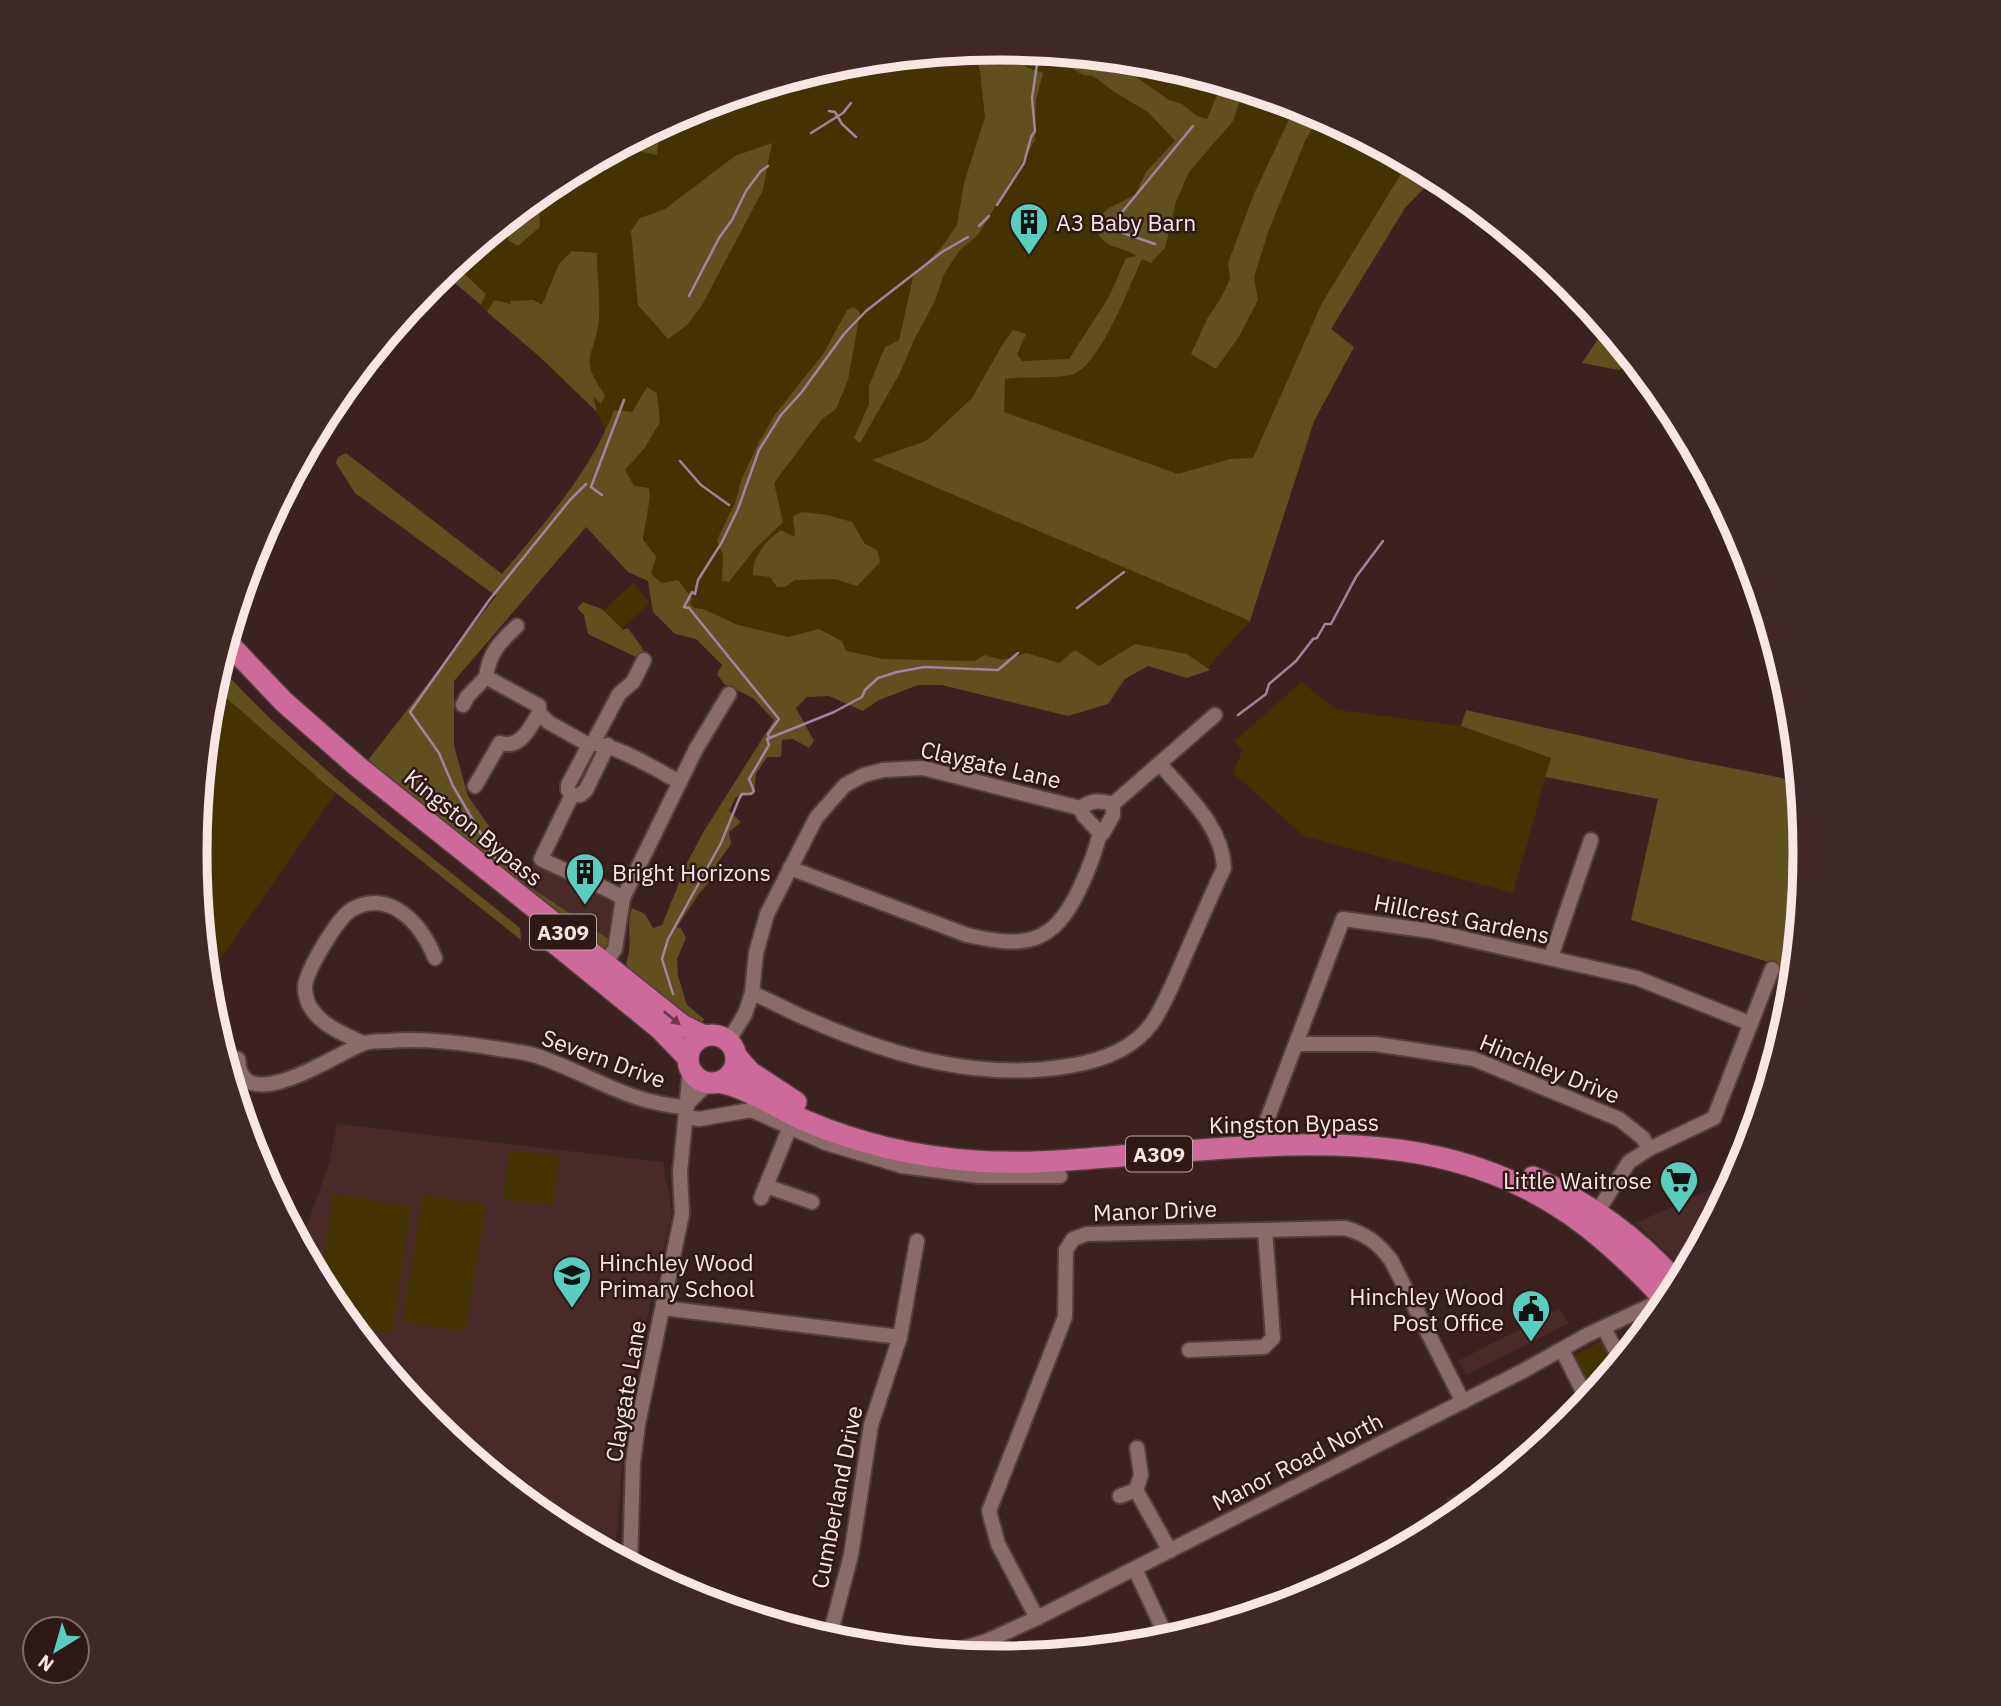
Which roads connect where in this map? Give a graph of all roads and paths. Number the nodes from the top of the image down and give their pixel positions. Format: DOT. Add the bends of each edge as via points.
graph roads {
  1 [pos="517,626"];
  2 [pos="234,649"];
  3 [pos="644,660"];
  4 [pos="230,664"];
  5 [pos="486,677"];
  6 [pos="729,694"];
  7 [pos="463,705"];
  8 [pos="539,713"];
  9 [pos="1215,715"];
  10 [pos="597,744"];
  11 [pos="1160,764"];
  12 [pos="680,782"];
  13 [pos="475,786"];
  14 [pos="1113,804"];
  15 [pos="1080,808"];
  16 [pos="1100,834"];
  17 [pos="1591,840"];
  18 [pos="790,868"];
  19 [pos="623,898"];
  20 [pos="1551,957"];
  21 [pos="435,958"];
  22 [pos="611,968"];
  23 [pos="1772,969"];
  24 [pos="752,993"];
  25 [pos="641,1013"];
  26 [pos="1749,1023"];
  27 [pos="704,1036"];
  28 [pos="363,1043"];
  29 [pos="1297,1044"];
  30 [pos="733,1049"];
  31 [pos="238,1059"];
  32 [pos="689,1064"];
  33 [pos="238,1071"];
  34 [pos="238,1072"];
  35 [pos="715,1083"];
  36 [pos="687,1109"];
  37 [pos="790,1127"];
  38 [pos="1262,1133"];
  39 [pos="1649,1149"];
  40 [pos="1060,1176"];
  41 [pos="812,1202"];
  42 [pos="1597,1219"];
  43 [pos="1265,1230"];
  44 [pos="917,1241"];
  45 [pos="1664,1287"];
  46 [pos="1652,1305"];
  47 [pos="663,1308"];
  48 [pos="1604,1328"];
  49 [pos="900,1337"];
  50 [pos="1189,1350"];
  51 [pos="1562,1350"];
  52 [pos="1617,1352"];
  53 [pos="1583,1391"];
  54 [pos="1463,1402"];
  55 [pos="1138,1448"];
  56 [pos="1136,1490"];
  57 [pos="1120,1496"];
  58 [pos="1170,1551"];
  59 [pos="630,1554"];
  60 [pos="1135,1569"];
  61 [pos="1037,1618"];
  62 [pos="832,1628"];
  63 [pos="1163,1629"];
  64 [pos="987,1641"];
  65 [pos="972,1645"];
  66 [pos="987,1646"];
  67 [pos="990,1646"];
  1 -- 5 [label="street" via="496,646"];
  2 -- 22 [label="highway, Kingston Bypass / A309" via="284,702 357,766"];
  3 -- 10 [label="street" via="633,682 618,694"];
  4 -- 25 [label="highway, Kingston Bypass / A309" via="341,769"];
  5 -- 7 [label="street"];
  5 -- 8 [label="street" via="539,706"];
  6 -- 12 [label="street"];
  8 -- 10 [label="street" via="548,722"];
  8 -- 13 [label="street" via="523,738 514,744 500,743 477,767"];
  9 -- 11 [label="street"];
  10 -- 12 [label="street"];
  10 -- 19 [label="street" via="586,790 572,795 541,859"];
  11 -- 14 [label="street"];
  11 -- 24 [label="street" via="1216,831 1224,868 1152,1023 1122,1049 1103,1058 1043,1070 975,1069 874,1046"];
  12 -- 19 [label="street"];
  14 -- 15 [label="street, Claygate Lane" via="1091,801"];
  14 -- 16 [label="street" via="1113,815"];
  15 -- 16 [label="street, Claygate Lane"];
  15 -- 18 [label="street, Claygate Lane" via="941,771 883,771 845,785 823,807"];
  16 -- 18 [label="street" via="1095,856 1070,908 1058,924 1024,941 967,935"];
  17 -- 20 [label="street"];
  18 -- 24 [label="street, Claygate Lane" via="760,933"];
  19 -- 22 [label="street"];
  20 -- 26 [label="street, Hillcrest Gardens" via="1637,978"];
  20 -- 29 [label="street, Hillcrest Gardens" via="1431,931 1342,919"];
  21 -- 28 [label="street" via="428,939 399,909 380,903 363,905 337,923 304,989 309,1006 322,1021"];
  22 -- 25 [label="street" via="600,973"];
  22 -- 27 [label="highway, Kingston Bypass / A309, one-way" via="682,1025"];
  23 -- 26 [label="street"];
  24 -- 30 [label="street, Claygate Lane"];
  25 -- 32 [label="highway, Kingston Bypass / A309" via="680,1047"];
  26 -- 39 [label="street" via="1714,1118"];
  27 -- 30 [label="highway" via="713,1034"];
  27 -- 32 [label="highway" via="691,1047"];
  28 -- 34 [label="street, Severn Drive" via="270,1085 255,1084"];
  28 -- 36 [label="street, Severn Drive" via="427,1041 535,1055 644,1101"];
  29 -- 38 [label="street, Hillcrest Gardens"];
  29 -- 39 [label="street, Hinchley Drive" via="1375,1044 1474,1059 1619,1119 1643,1138"];
  30 -- 35 [label="highway" via="732,1074"];
  30 -- 38 [label="highway, Kingston Bypass / A309" via="750,1072 802,1106 847,1126 925,1146 969,1151 1039,1149"];
  31 -- 33 [label="street, Severn Drive"];
  32 -- 35 [label="highway" via="698,1079"];
  32 -- 36 [label="street, Claygate Lane"];
  35 -- 36 [label="street" via="701,1090"];
  35 -- 42 [label="highway, Kingston Bypass / A309" via="745,1090 802,1119 863,1142 918,1155 975,1161 1065,1161 1284,1145 1413,1150 1494,1173 1557,1205"];
  36 -- 37 [label="street, Severn Drive" via="699,1119 751,1110"];
  36 -- 47 [label="street, Claygate Lane" via="680,1172 682,1214"];
  37 -- 40 [label="street, Severn Drive" via="902,1166 979,1176"];
  37 -- 41 [label="street" via="764,1192"];
  38 -- 42 [label="highway, Kingston Bypass / A309" via="1373,1133 1454,1147 1531,1176"];
  39 -- 42 [label="street" via="1629,1162"];
  42 -- 45 [label="highway"];
  43 -- 50 [label="street" via="1273,1338 1264,1347"];
  43 -- 54 [label="street, Manor Drive" via="1345,1228 1379,1244"];
  43 -- 61 [label="street, Manor Drive" via="1087,1234 1073,1239 1066,1250 1065,1317 989,1511 998,1544"];
  44 -- 49 [label="street, Cumberland Drive"];
  46 -- 48 [label="street, Manor Road North"];
  47 -- 49 [label="street"];
  47 -- 59 [label="street, Claygate Lane" via="638,1424"];
  48 -- 51 [label="street, Manor Road North"];
  48 -- 52 [label="street"];
  49 -- 62 [label="street, Cumberland Drive" via="870,1425 851,1555"];
  51 -- 53 [label="street"];
  51 -- 54 [label="street, Manor Road North"];
  54 -- 58 [label="street, Manor Road North"];
  55 -- 56 [label="street" via="1141,1475"];
  56 -- 57 [label="street"];
  56 -- 58 [label="street"];
  58 -- 60 [label="street, Manor Road North"];
  60 -- 61 [label="street, Manor Road North"];
  60 -- 63 [label="street"];
  61 -- 64 [label="street, Manor Road North"];
  64 -- 65 [label="street, Manor Road North"];
  64 -- 66 [label="street"];
  64 -- 67 [label="street"];
}
